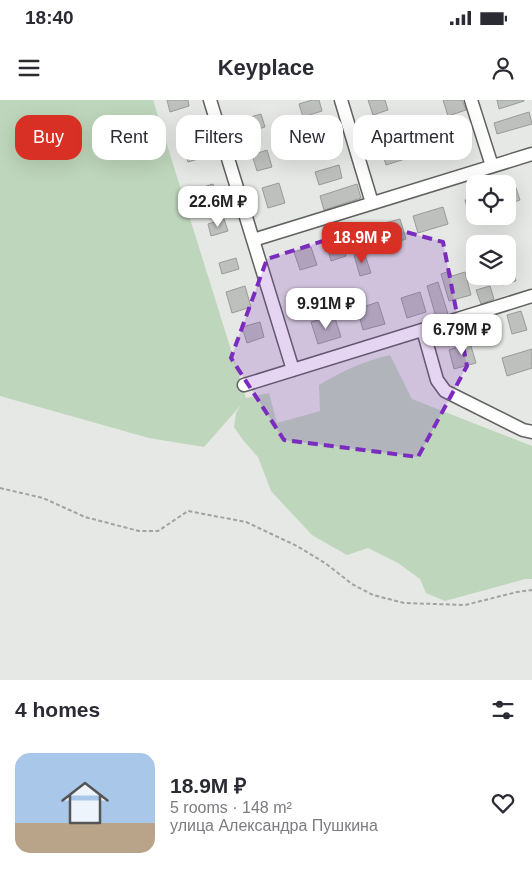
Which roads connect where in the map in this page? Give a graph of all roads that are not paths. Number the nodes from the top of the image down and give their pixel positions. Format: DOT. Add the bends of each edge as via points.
graph roads {
  1 [pos="210,100"];
  2 [pos="341,100"];
  3 [pos="471,100"];
  4 [pos="532,154"];
  5 [pos="492,166"];
  6 [pos="372,203"];
  7 [pos="253,240"];
  8 [pos="532,296"];
  9 [pos="423,330"];
  10 [pos="293,370"];
  11 [pos="244,385"];
  12 [pos="532,432"];
  1 -- 7 [label="street"];
  2 -- 6 [label="street"];
  3 -- 5 [label="street"];
  4 -- 5 [label="street"];
  5 -- 6 [label="street"];
  6 -- 7 [label="street"];
  7 -- 10 [label="street"];
  8 -- 9 [label="street"];
  9 -- 10 [label="street"];
  9 -- 12 [label="street" via="437,380 445,391"];
  10 -- 11 [label="street"];
}
